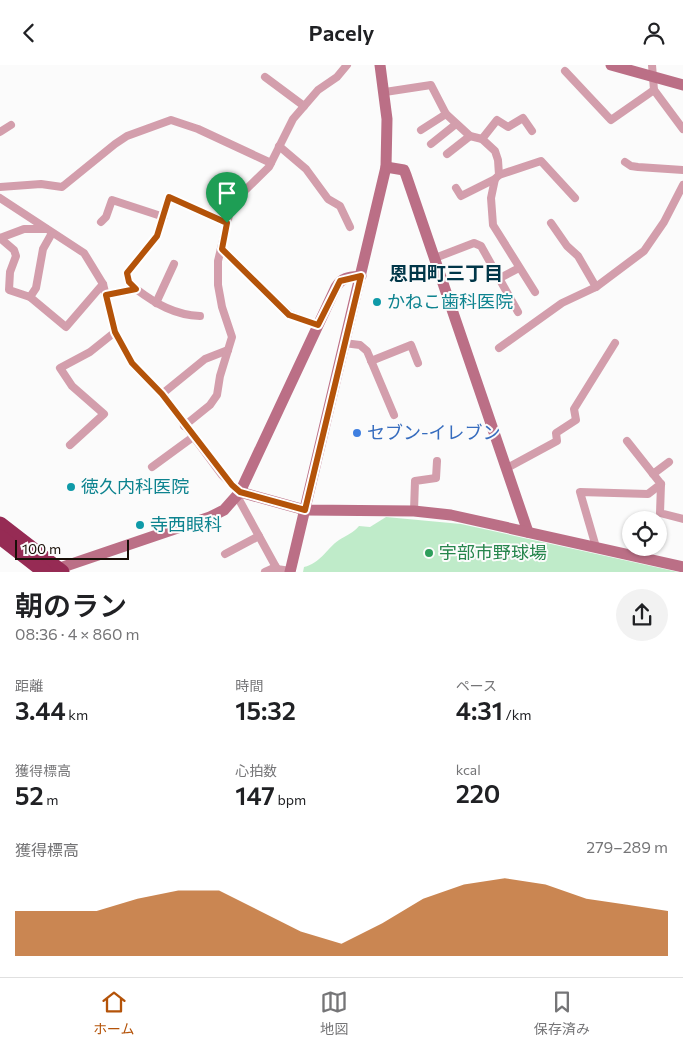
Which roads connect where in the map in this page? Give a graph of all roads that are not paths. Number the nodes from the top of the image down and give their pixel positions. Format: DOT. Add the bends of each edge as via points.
graph roads {
  1 [pos="347,65"];
  2 [pos="380,65"];
  3 [pos="611,65"];
  4 [pos="565,71"];
  5 [pos="652,71"];
  6 [pos="265,77"];
  7 [pos="683,85"];
  8 [pos="654,90"];
  9 [pos="386,92"];
  10 [pos="304,106"];
  11 [pos="446,114"];
  12 [pos="456,124"];
  13 [pos="10,125"];
  14 [pos="683,129"];
  15 [pos="421,130"];
  16 [pos="532,131"];
  17 [pos="0,132"];
  18 [pos="470,136"];
  19 [pos="482,139"];
  20 [pos="431,144"];
  21 [pos="279,146"];
  22 [pos="447,154"];
  23 [pos="625,162"];
  24 [pos="271,163"];
  25 [pos="386,167"];
  26 [pos="683,171"];
  27 [pos="497,177"];
  28 [pos="683,185"];
  29 [pos="0,187"];
  30 [pos="456,188"];
  31 [pos="0,198"];
  32 [pos="575,198"];
  33 [pos="164,217"];
  34 [pos="101,222"];
  35 [pos="227,223"];
  36 [pos="551,223"];
  37 [pos="350,227"];
  38 [pos="49,231"];
  39 [pos="0,238"];
  40 [pos="222,249"];
  41 [pos="435,258"];
  42 [pos="174,264"];
  43 [pos="519,268"];
  44 [pos="361,276"];
  45 [pos="500,278"];
  46 [pos="103,284"];
  47 [pos="596,287"];
  48 [pos="136,289"];
  49 [pos="535,292"];
  50 [pos="106,295"];
  51 [pos="30,297"];
  52 [pos="156,303"];
  53 [pos="518,312"];
  54 [pos="200,316"];
  55 [pos="318,325"];
  56 [pos="115,332"];
  57 [pos="344,343"];
  58 [pos="616,343"];
  59 [pos="498,348"];
  60 [pos="228,350"];
  61 [pos="371,361"];
  62 [pos="418,363"];
  63 [pos="162,394"];
  64 [pos="394,415"];
  65 [pos="184,426"];
  66 [pos="193,437"];
  67 [pos="628,441"];
  68 [pos="70,445"];
  69 [pos="437,461"];
  70 [pos="669,462"];
  71 [pos="152,467"];
  72 [pos="507,468"];
  73 [pos="654,474"];
  74 [pos="661,484"];
  75 [pos="239,494"];
  76 [pos="305,510"];
  77 [pos="414,511"];
  78 [pos="683,519"];
  79 [pos="0,524"];
  80 [pos="528,532"];
  81 [pos="259,536"];
  82 [pos="0,537"];
  83 [pos="596,547"];
  84 [pos="225,553"];
  85 [pos="276,567"];
  86 [pos="683,567"];
  87 [pos="53,571"];
  88 [pos="265,572"];
  89 [pos="290,572"];
  1 -- 10 [label="street"];
  2 -- 9 [label="street"];
  3 -- 5 [label="street"];
  4 -- 8 [label="street" via="579,82 611,120"];
  5 -- 7 [label="street"];
  5 -- 8 [label="street"];
  6 -- 10 [label="street"];
  8 -- 14 [label="street"];
  9 -- 11 [label="street" via="431,85"];
  9 -- 25 [label="street"];
  10 -- 21 [label="street"];
  11 -- 12 [label="street"];
  11 -- 15 [label="street"];
  12 -- 18 [label="street"];
  12 -- 20 [label="street"];
  13 -- 17 [label="street"];
  16 -- 19 [label="street" via="523,118 508,127 497,120"];
  18 -- 19 [label="street"];
  18 -- 22 [label="street"];
  19 -- 27 [label="street" via="495,151"];
  21 -- 24 [label="street"];
  21 -- 37 [label="street" via="306,169 328,199 340,206"];
  23 -- 26 [label="street" via="631,166"];
  24 -- 29 [label="street" via="171,119 115,144 62,187 41,184"];
  24 -- 35 [label="street" via="256,183 232,203"];
  25 -- 41 [label="street" via="404,171"];
  25 -- 44 [label="street"];
  27 -- 30 [label="street" via="461,196"];
  27 -- 32 [label="street" via="541,161"];
  27 -- 43 [label="street" via="491,198 493,225"];
  28 -- 47 [label="street" via="644,251"];
  31 -- 38 [label="street"];
  33 -- 34 [label="street" via="112,199"];
  33 -- 35 [label="street" via="169,197"];
  33 -- 48 [label="street" via="157,236 127,273 129,282"];
  35 -- 40 [label="street"];
  36 -- 47 [label="street" via="578,256"];
  38 -- 39 [label="street" via="24,229"];
  38 -- 46 [label="street" via="84,253"];
  38 -- 51 [label="street" via="36,288"];
  39 -- 51 [label="street" via="16,256 8,290"];
  40 -- 55 [label="street" via="289,315"];
  40 -- 60 [label="street" via="218,261 218,285 232,337"];
  41 -- 45 [label="street" via="474,243 481,246"];
  41 -- 72 [label="street"];
  42 -- 52 [label="street"];
  43 -- 45 [label="street"];
  43 -- 49 [label="street"];
  44 -- 55 [label="street" via="340,281"];
  44 -- 57 [label="street"];
  45 -- 53 [label="street"];
  46 -- 50 [label="street"];
  46 -- 51 [label="street" via="66,327"];
  47 -- 59 [label="street" via="562,303"];
  48 -- 50 [label="street"];
  48 -- 52 [label="street"];
  50 -- 56 [label="street"];
  52 -- 54 [label="street" via="175,312"];
  55 -- 75 [label="street"];
  56 -- 63 [label="street" via="132,363"];
  56 -- 68 [label="street" via="90,352 60,368 72,386 104,414"];
  57 -- 61 [label="street" via="360,345"];
  57 -- 76 [label="street"];
  58 -- 72 [label="street" via="574,409 576,421 556,433 557,441"];
  60 -- 63 [label="street" via="205,359"];
  60 -- 65 [label="street" via="217,395"];
  61 -- 62 [label="street" via="411,345"];
  61 -- 64 [label="street"];
  63 -- 65 [label="street"];
  65 -- 66 [label="street"];
  66 -- 71 [label="street"];
  66 -- 75 [label="street"];
  67 -- 73 [label="street"];
  69 -- 77 [label="street" via="436,477 415,481"];
  70 -- 73 [label="street"];
  72 -- 80 [label="street"];
  73 -- 74 [label="street"];
  74 -- 78 [label="street" via="660,513"];
  74 -- 83 [label="street" via="648,494 580,492"];
  75 -- 76 [label="street"];
  75 -- 81 [label="street"];
  75 -- 87 [label="street" via="224,510 210,517"];
  76 -- 77 [label="street"];
  76 -- 89 [label="street"];
  77 -- 80 [label="street" via="451,515"];
  79 -- 87 [label="highway"];
  80 -- 83 [label="street"];
  81 -- 84 [label="street"];
  81 -- 85 [label="street"];
  82 -- 87 [label="highway"];
  83 -- 86 [label="street"];
  85 -- 88 [label="street"];
  85 -- 89 [label="street"];
}
